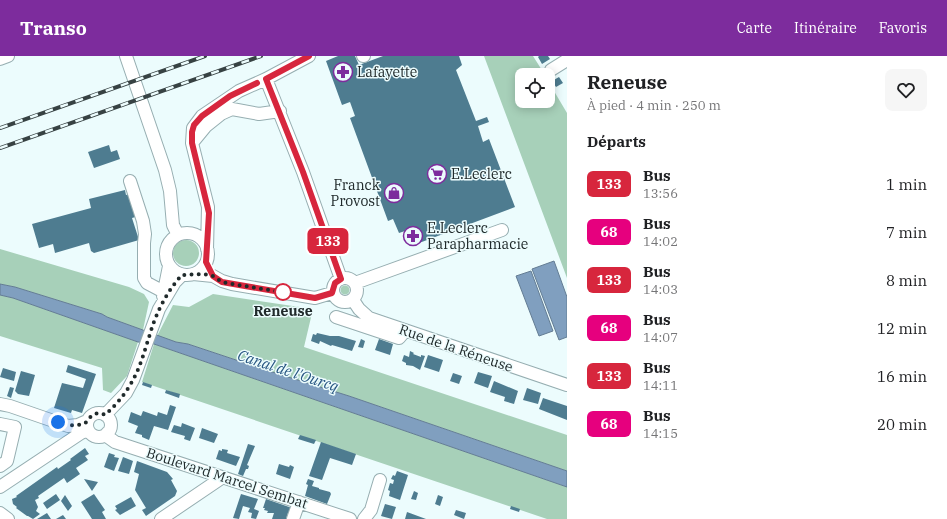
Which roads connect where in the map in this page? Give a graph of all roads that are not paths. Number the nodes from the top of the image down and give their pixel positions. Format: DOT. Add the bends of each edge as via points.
graph roads {
  1 [pos="8,56"];
  2 [pos="126,56"];
  3 [pos="309,56"];
  4 [pos="0,59"];
  5 [pos="567,60"];
  6 [pos="554,68"];
  7 [pos="266,79"];
  8 [pos="280,111"];
  9 [pos="192,143"];
  10 [pos="130,181"];
  11 [pos="208,222"];
  12 [pos="502,230"];
  13 [pos="184,234"];
  14 [pos="207,249"];
  15 [pos="206,262"];
  16 [pos="169,266"];
  17 [pos="187,274"];
  18 [pos="213,276"];
  19 [pos="341,279"];
  20 [pos="355,284"];
  21 [pos="164,292"];
  22 [pos="332,293"];
  23 [pos="353,300"];
  24 [pos="159,309"];
  25 [pos="336,317"];
  26 [pos="405,331"];
  27 [pos="567,385"];
  28 [pos="0,404"];
  29 [pos="105,415"];
  30 [pos="0,424"];
  31 [pos="87,426"];
  32 [pos="107,433"];
  33 [pos="6,441"];
  34 [pos="2,462"];
  35 [pos="223,477"];
  36 [pos="380,480"];
  37 [pos="0,487"];
  38 [pos="299,502"];
  39 [pos="0,513"];
  40 [pos="8,519"];
  41 [pos="161,519"];
  42 [pos="293,519"];
  43 [pos="350,519"];
  44 [pos="364,519"];
  1 -- 4 [label="street"];
  2 -- 13 [label="street" via="165,170 170,191 172,220"];
  3 -- 7 [label="street"];
  5 -- 6 [label="street"];
  7 -- 8 [label="street"];
  7 -- 9 [label="street" via="239,91 202,116 193,128"];
  8 -- 9 [label="street" via="259,114 232,109 206,126"];
  8 -- 19 [label="street"];
  9 -- 11 [label="street" via="208,207"];
  10 -- 21 [label="street" via="145,234 144,278 147,283"];
  11 -- 13 [label="street"];
  11 -- 14 [label="street"];
  12 -- 20 [label="street"];
  13 -- 14 [label="street" via="200,238"];
  13 -- 16 [label="street" via="169,243 166,249"];
  14 -- 15 [label="street"];
  15 -- 17 [label="street" via="198,272"];
  15 -- 18 [label="street"];
  16 -- 17 [label="street" via="175,272"];
  16 -- 21 [label="street"];
  17 -- 18 [label="street"];
  17 -- 24 [label="street" via="175,282"];
  18 -- 22 [label="street" via="222,282 315,298"];
  19 -- 20 [label="street" via="349,279"];
  19 -- 22 [label="street" via="335,283"];
  20 -- 23 [label="street" via="357,290"];
  21 -- 24 [label="street"];
  22 -- 23 [label="street" via="340,302"];
  23 -- 26 [label="street, Rue de la Réneuse" via="369,318"];
  24 -- 29 [label="street" via="134,380 126,393"];
  25 -- 26 [label="street" via="399,338"];
  26 -- 27 [label="street, Rue de la Réneuse"];
  28 -- 31 [label="street" via="68,426"];
  29 -- 31 [label="street" via="94,413 89,418"];
  29 -- 32 [label="street" via="111,424"];
  30 -- 33 [label="street" via="15,427"];
  31 -- 32 [label="street" via="90,433 96,436 104,436"];
  31 -- 37 [label="street"];
  32 -- 35 [label="street, Boulevard Marcel Sembat" via="110,440 115,442"];
  33 -- 34 [label="street"];
  35 -- 38 [label="street, Boulevard Marcel Sembat"];
  35 -- 41 [label="street"];
  36 -- 44 [label="street" via="371,510"];
  38 -- 42 [label="street"];
  38 -- 43 [label="street, Boulevard Marcel Sembat"];
  39 -- 40 [label="street"];
}
